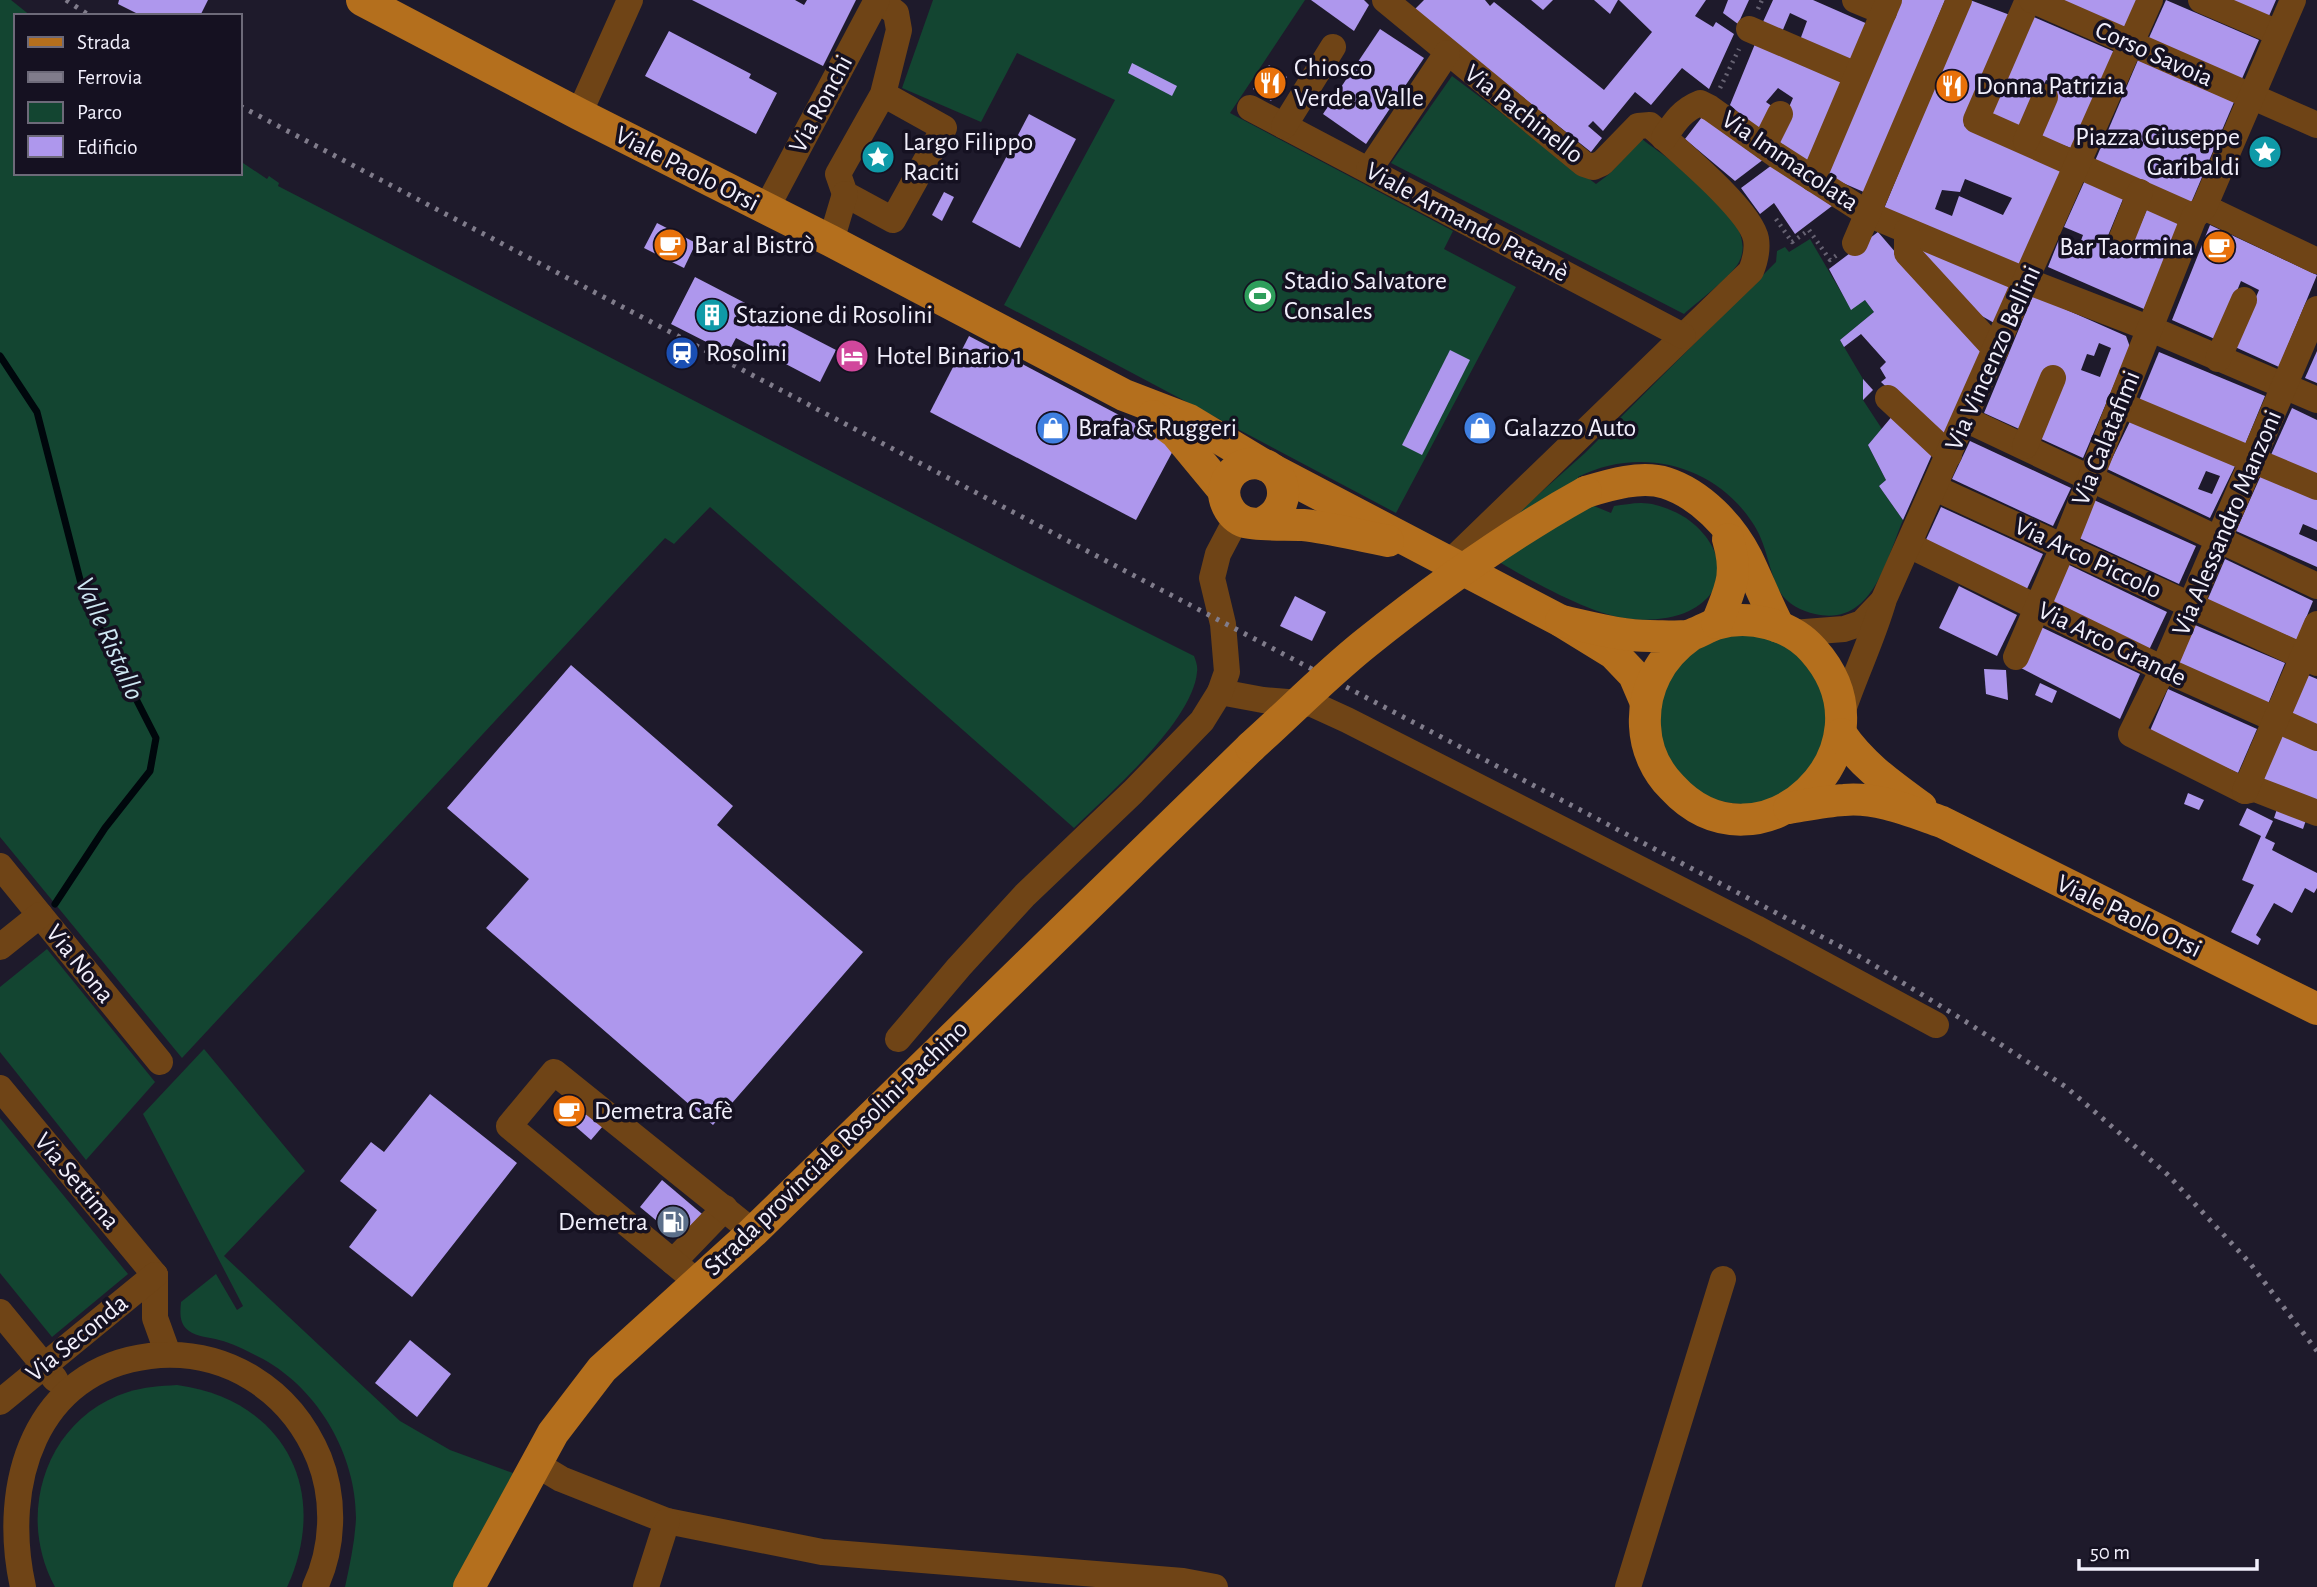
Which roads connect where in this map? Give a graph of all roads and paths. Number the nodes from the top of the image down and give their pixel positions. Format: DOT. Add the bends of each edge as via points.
graph roads {
  1 [pos="362,0"];
  2 [pos="630,0"];
  3 [pos="878,0"];
  4 [pos="1855,0"];
  5 [pos="1959,0"];
  6 [pos="2030,0"];
  7 [pos="2150,0"];
  8 [pos="2201,0"];
  9 [pos="2292,0"];
  10 [pos="1387,1"];
  11 [pos="1886,6"];
  12 [pos="1749,29"];
  13 [pos="2271,30"];
  14 [pos="2132,44"];
  15 [pos="1334,47"];
  16 [pos="1447,54"];
  17 [pos="1856,75"];
  18 [pos="2245,93"];
  19 [pos="883,94"];
  20 [pos="2045,97"];
  21 [pos="1710,107"];
  22 [pos="1250,108"];
  23 [pos="579,114"];
  24 [pos="1780,114"];
  25 [pos="2317,125"];
  26 [pos="1284,126"];
  27 [pos="1664,138"];
  28 [pos="2026,141"];
  29 [pos="1764,146"];
  30 [pos="2078,165"];
  31 [pos="1368,170"];
  32 [pos="1813,179"];
  33 [pos="2140,192"];
  34 [pos="845,194"];
  35 [pos="766,209"];
  36 [pos="2199,212"];
  37 [pos="1868,214"];
  38 [pos="1752,228"];
  39 [pos="1907,231"];
  40 [pos="2121,240"];
  41 [pos="831,241"];
  42 [pos="1855,243"];
  43 [pos="2317,261"];
  44 [pos="2027,281"];
  45 [pos="2244,300"];
  46 [pos="2317,309"];
  47 [pos="2151,329"];
  48 [pos="1684,335"];
  49 [pos="1996,351"];
  50 [pos="2218,359"];
  51 [pos="2053,378"];
  52 [pos="2286,386"];
  53 [pos="1124,395"];
  54 [pos="1888,398"];
  55 [pos="2317,400"];
  56 [pos="2119,404"];
  57 [pos="1965,419"];
  58 [pos="2025,446"];
  59 [pos="1949,454"];
  60 [pos="2253,459"];
  61 [pos="1268,467"];
  62 [pos="2091,477"];
  63 [pos="2317,486"];
  64 [pos="1935,488"];
  65 [pos="1241,511"];
  66 [pos="1724,524"];
  67 [pos="2220,540"];
  68 [pos="1909,545"];
  69 [pos="2064,545"];
  70 [pos="1420,547"];
  71 [pos="1450,562"];
  72 [pos="2317,586"];
  73 [pos="1884,599"];
  74 [pos="2190,606"];
  75 [pos="2036,607"];
  76 [pos="1561,621"];
  77 [pos="2317,624"];
  78 [pos="1703,629"];
  79 [pos="1785,630"];
  80 [pos="2016,657"];
  81 [pos="2310,660"];
  82 [pos="2163,669"];
  83 [pos="1220,691"];
  84 [pos="1646,703"];
  85 [pos="2275,720"];
  86 [pos="1841,724"];
  87 [pos="2317,738"];
  88 [pos="2245,791"];
  89 [pos="1786,809"];
  90 [pos="2317,813"];
  91 [pos="1941,822"];
  92 [pos="0,866"];
  93 [pos="40,915"];
  94 [pos="0,947"];
  95 [pos="2317,1009"];
  96 [pos="1936,1025"];
  97 [pos="898,1038"];
  98 [pos="160,1062"];
  99 [pos="0,1088"];
  100 [pos="725,1208"];
  101 [pos="753,1231"];
  102 [pos="685,1271"];
  103 [pos="155,1275"];
  104 [pos="1723,1279"];
  105 [pos="0,1312"];
  106 [pos="168,1354"];
  107 [pos="44,1366"];
  108 [pos="65,1391"];
  109 [pos="0,1402"];
  110 [pos="536,1464"];
  111 [pos="4,1501"];
  112 [pos="667,1521"];
  113 [pos="23,1587"];
  114 [pos="315,1587"];
  115 [pos="469,1587"];
  116 [pos="646,1587"];
  117 [pos="1215,1587"];
  118 [pos="1629,1587"];
  1 -- 23 [label="main road, Viale Paolo Orsi"];
  2 -- 23 [label="street"];
  3 -- 19 [label="street" via="896,13 899,30"];
  3 -- 35 [label="street, Via Ronchi"];
  4 -- 11 [label="street"];
  5 -- 37 [label="street"];
  6 -- 14 [label="street, Corso Savoia"];
  6 -- 28 [label="street" via="1976,120"];
  7 -- 14 [label="street, Via Vincenzo Bellini"];
  8 -- 13 [label="street"];
  9 -- 13 [label="street, Via Calatafimi"];
  10 -- 16 [label="street, Via Pachinello"];
  11 -- 17 [label="street"];
  12 -- 17 [label="street"];
  12 -- 21 [label="path"];
  13 -- 18 [label="street, Via Calatafimi"];
  14 -- 18 [label="street, Corso Savoia"];
  14 -- 30 [label="street, Via Vincenzo Bellini"];
  15 -- 26 [label="street"];
  16 -- 27 [label="street, Via Pachinello" via="1584,164 1602,163 1638,126 1650,125"];
  16 -- 31 [label="street"];
  17 -- 32 [label="street"];
  18 -- 25 [label="street, Corso Savoia"];
  18 -- 36 [label="street, Via Calatafimi"];
  19 -- 34 [label="street" via="838,174"];
  19 -- 34 [label="street" via="944,128 893,220"];
  20 -- 28 [label="street"];
  21 -- 27 [label="street, Via Immacolata" via="1700,103 1690,107"];
  21 -- 29 [label="street, Via Immacolata"];
  22 -- 26 [label="street, Viale Armando Patanè"];
  23 -- 35 [label="main road, Viale Paolo Orsi"];
  24 -- 29 [label="street"];
  26 -- 31 [label="street, Viale Armando Patanè"];
  27 -- 38 [label="street" via="1726,194"];
  28 -- 30 [label="street"];
  29 -- 32 [label="street, Via Immacolata"];
  30 -- 33 [label="street"];
  30 -- 44 [label="street, Via Vincenzo Bellini"];
  31 -- 48 [label="street, Viale Armando Patanè"];
  32 -- 37 [label="street, Via Immacolata"];
  33 -- 36 [label="street"];
  33 -- 40 [label="street"];
  34 -- 41 [label="street"];
  35 -- 41 [label="main road, Viale Paolo Orsi"];
  36 -- 43 [label="street"];
  36 -- 47 [label="street, Via Calatafimi"];
  37 -- 39 [label="street, Via Immacolata"];
  37 -- 42 [label="street"];
  38 -- 42 [label="path" via="1771,213 1792,242 1810,230 1830,260"];
  38 -- 48 [label="street" via="1756,256 1751,271"];
  39 -- 44 [label="street, Via Immacolata"];
  39 -- 49 [label="street" via="1907,253"];
  41 -- 53 [label="main road, Viale Paolo Orsi"];
  44 -- 47 [label="street, Via Immacolata"];
  44 -- 49 [label="street, Via Vincenzo Bellini"];
  45 -- 50 [label="street"];
  46 -- 52 [label="street, Via Alessandro Manzoni"];
  47 -- 50 [label="street, Via Immacolata"];
  47 -- 56 [label="street, Via Calatafimi"];
  48 -- 71 [label="street"];
  49 -- 57 [label="street, Via Vincenzo Bellini"];
  50 -- 52 [label="street, Via Immacolata"];
  51 -- 58 [label="street"];
  52 -- 55 [label="street, Via Immacolata"];
  52 -- 60 [label="street, Via Alessandro Manzoni"];
  53 -- 61 [label="main road" via="1189,420"];
  53 -- 65 [label="main road" via="1176,433"];
  54 -- 59 [label="street"];
  56 -- 60 [label="street"];
  56 -- 62 [label="street, Via Calatafimi"];
  57 -- 58 [label="street"];
  57 -- 59 [label="street, Via Vincenzo Bellini"];
  58 -- 62 [label="street"];
  59 -- 64 [label="street, Via Vincenzo Bellini"];
  60 -- 63 [label="street"];
  60 -- 67 [label="street, Via Alessandro Manzoni"];
  61 -- 65 [label="main road" via="1246,464 1231,474"];
  61 -- 65 [label="main road" via="1283,485 1278,512"];
  61 -- 70 [label="main road"];
  62 -- 67 [label="street"];
  62 -- 69 [label="street, Via Calatafimi"];
  64 -- 68 [label="street, Via Vincenzo Bellini"];
  64 -- 69 [label="street, Via Arco Piccolo"];
  65 -- 70 [label="main road"];
  65 -- 83 [label="street" via="1218,554 1212,578 1227,651 1227,672"];
  66 -- 78 [label="main road" via="1735,566 1732,585"];
  66 -- 79 [label="main road, Strada provinciale Rosolini-Pachino"];
  66 -- 101 [label="main road, Strada provinciale Rosolini-Pachino, bridge" via="1707,506 1664,482 1609,485 1586,492 1542,517 1430,594 1251,747"];
  67 -- 72 [label="street"];
  67 -- 74 [label="street, Via Alessandro Manzoni"];
  68 -- 73 [label="street, Via Vincenzo Bellini"];
  68 -- 75 [label="street, Via Arco Grande"];
  69 -- 74 [label="street, Via Arco Piccolo"];
  69 -- 75 [label="street, Via Calatafimi"];
  70 -- 71 [label="main road"];
  71 -- 76 [label="main road"];
  73 -- 79 [label="street" via="1862,623 1844,629"];
  73 -- 86 [label="street" via="1876,629 1854,675"];
  74 -- 81 [label="street, Via Arco Piccolo"];
  74 -- 82 [label="street, Via Alessandro Manzoni"];
  75 -- 80 [label="street, Via Calatafimi"];
  75 -- 82 [label="street, Via Arco Grande"];
  76 -- 78 [label="main road" via="1646,636"];
  76 -- 84 [label="main road" via="1613,653 1634,676"];
  77 -- 81 [label="street"];
  78 -- 79 [label="main road" via="1748,620"];
  78 -- 84 [label="main road" via="1660,665"];
  79 -- 86 [label="main road" via="1811,648 1826,667 1837,689"];
  81 -- 85 [label="street"];
  82 -- 85 [label="street, Via Arco Grande"];
  82 -- 88 [label="street, Via Alessandro Manzoni" via="2132,734"];
  83 -- 96 [label="street" via="1312,704 1347,720"];
  83 -- 97 [label="street" via="1202,721 1025,895"];
  84 -- 89 [label="main road" via="1651,757 1684,799 1708,812 1734,818 1761,817"];
  85 -- 87 [label="street, Via Arco Grande"];
  85 -- 88 [label="street"];
  86 -- 89 [label="main road" via="1834,757 1823,778"];
  86 -- 91 [label="main road" via="1853,752"];
  88 -- 90 [label="street" via="2255,789"];
  89 -- 91 [label="main road" via="1863,800 1893,804"];
  91 -- 95 [label="main road, Viale Paolo Orsi"];
  92 -- 93 [label="street, Via Nona"];
  93 -- 94 [label="street"];
  93 -- 98 [label="street, Via Nona"];
  99 -- 103 [label="street, Via Settima"];
  100 -- 101 [label="street"];
  100 -- 102 [label="street"];
  100 -- 102 [label="street" via="554,1072 509,1125"];
  101 -- 102 [label="main road, Strada provinciale Rosolini-Pachino"];
  102 -- 110 [label="main road, Strada provinciale Rosolini-Pachino" via="602,1369 553,1433"];
  103 -- 106 [label="street" via="155,1318"];
  103 -- 107 [label="street, Via Seconda"];
  104 -- 118 [label="street"];
  105 -- 107 [label="street"];
  106 -- 108 [label="street" via="132,1358 97,1370"];
  106 -- 114 [label="street" via="204,1358 237,1369 268,1388 304,1428 326,1476 330,1511 328,1547"];
  107 -- 108 [label="street"];
  107 -- 109 [label="street, Via Seconda"];
  108 -- 111 [label="street" via="41,1417 22,1448"];
  110 -- 112 [label="street" via="561,1479"];
  110 -- 115 [label="main road, Strada provinciale Rosolini-Pachino"];
  111 -- 113 [label="street" via="9,1545"];
  112 -- 116 [label="street"];
  112 -- 117 [label="street" via="822,1552"];
}
